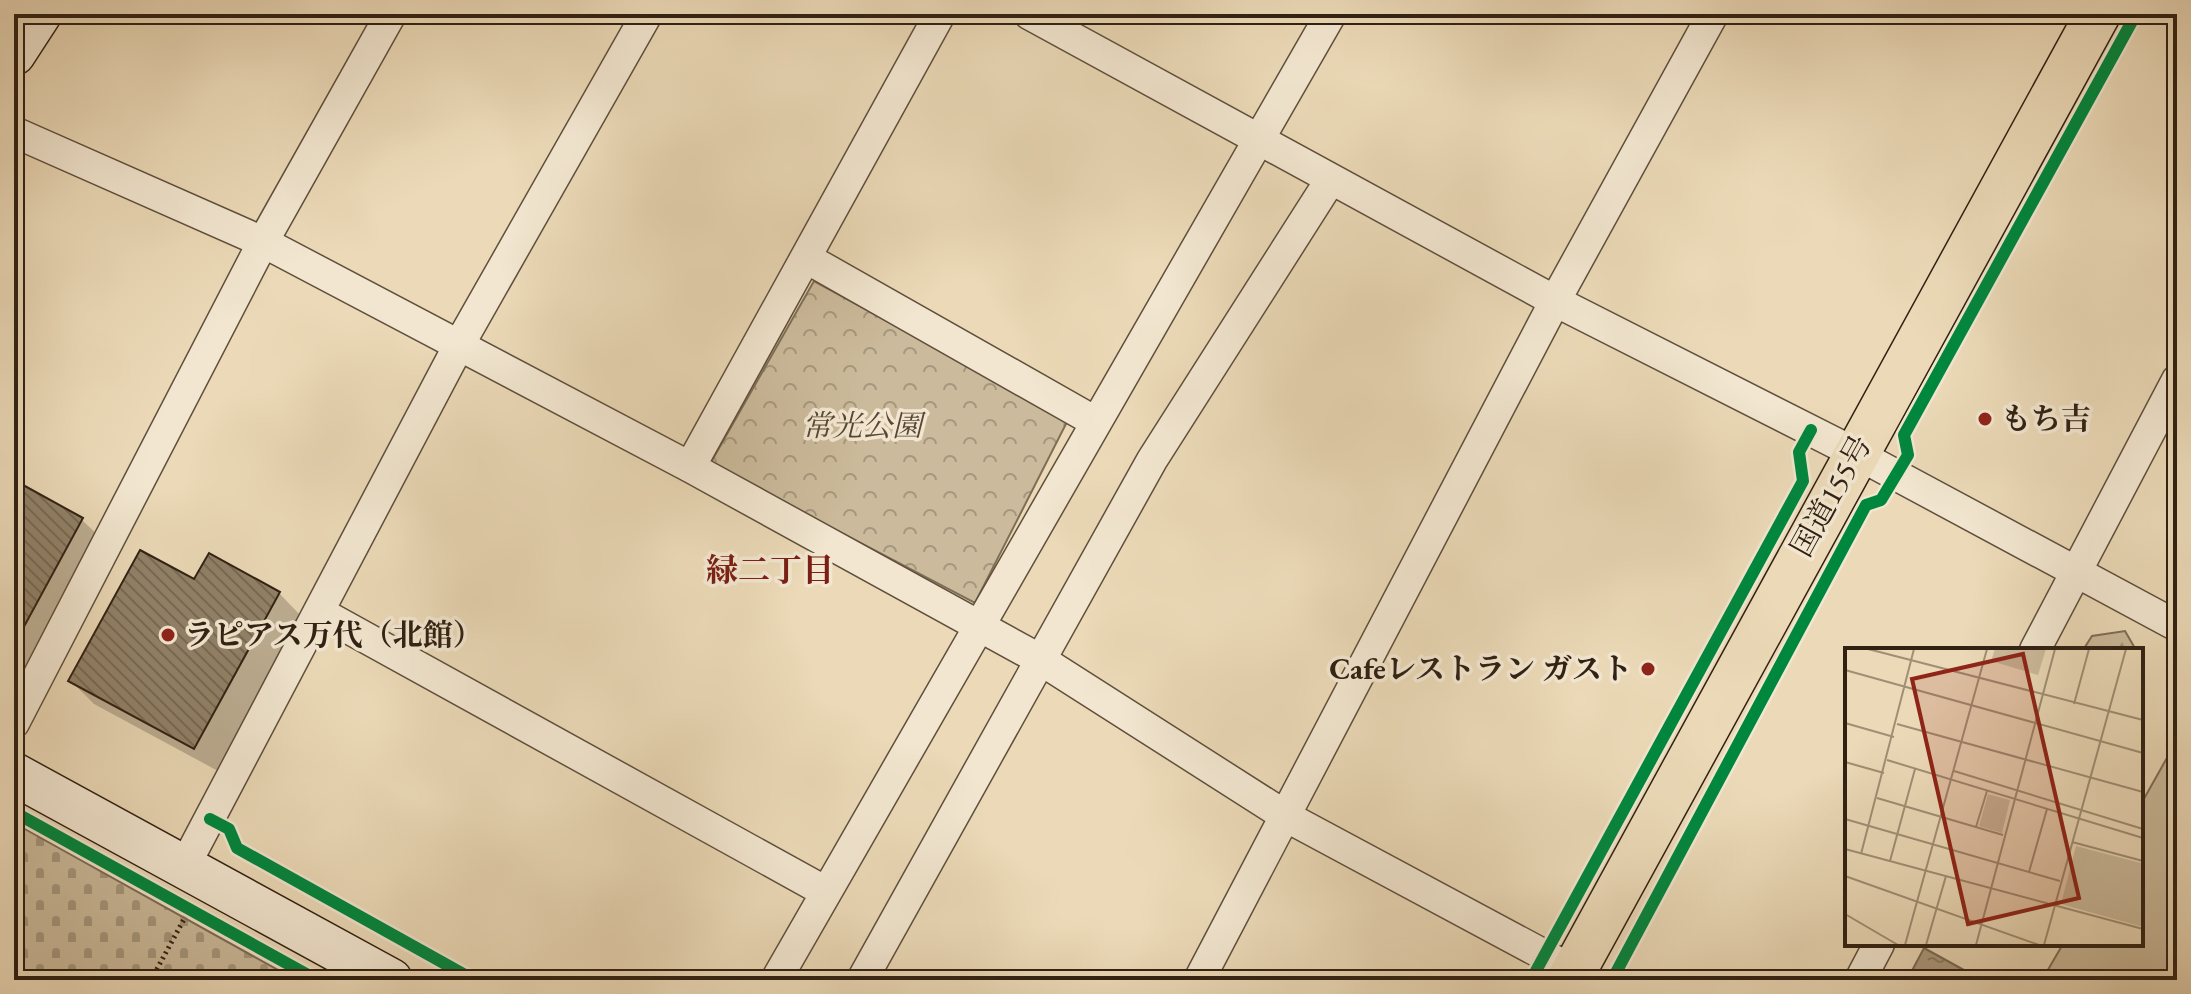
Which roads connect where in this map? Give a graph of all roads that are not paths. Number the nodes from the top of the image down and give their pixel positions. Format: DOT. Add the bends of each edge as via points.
graph roads {
  1 [pos="40,14"];
  2 [pos="391,14"];
  3 [pos="647,14"];
  4 [pos="940,14"];
  5 [pos="1029,14"];
  6 [pos="1331,14"];
  7 [pos="1713,14"];
  8 [pos="2098,14"];
  9 [pos="14,54"];
  10 [pos="14,132"];
  11 [pos="1258,140"];
  12 [pos="1331,179"];
  13 [pos="263,242"];
  14 [pos="808,259"];
  15 [pos="1555,301"];
  16 [pos="459,345"];
  17 [pos="2177,380"];
  18 [pos="1094,421"];
  19 [pos="1855,453"];
  20 [pos="690,467"];
  21 [pos="2077,573"];
  22 [pos="321,613"];
  23 [pos="2177,626"];
  24 [pos="981,628"];
  25 [pos="2036,648"];
  26 [pos="1041,660"];
  27 [pos="14,723"];
  28 [pos="14,774"];
  29 [pos="1287,817"];
  30 [pos="184,867"];
  31 [pos="826,892"];
  32 [pos="1878,946"];
  33 [pos="1578,977"];
  34 [pos="391,980"];
  35 [pos="776,980"];
  36 [pos="862,980"];
  37 [pos="1199,980"];
  38 [pos="1860,980"];
  1 -- 9 [label="street"];
  2 -- 13 [label="street"];
  3 -- 16 [label="street"];
  4 -- 14 [label="street"];
  5 -- 11 [label="street"];
  6 -- 11 [label="street"];
  7 -- 15 [label="street"];
  8 -- 19 [label="highway, 国道155号"];
  10 -- 13 [label="street"];
  11 -- 12 [label="street"];
  11 -- 18 [label="street"];
  12 -- 15 [label="street"];
  12 -- 26 [label="street" via="1152,460"];
  13 -- 16 [label="street"];
  13 -- 27 [label="street"];
  14 -- 18 [label="street"];
  14 -- 20 [label="street"];
  15 -- 19 [label="street"];
  15 -- 29 [label="street"];
  16 -- 20 [label="street"];
  16 -- 22 [label="street"];
  17 -- 21 [label="street"];
  18 -- 24 [label="street"];
  19 -- 21 [label="street"];
  19 -- 33 [label="highway, 国道155号"];
  20 -- 24 [label="street"];
  21 -- 23 [label="street"];
  21 -- 25 [label="street"];
  22 -- 30 [label="street"];
  22 -- 31 [label="street"];
  24 -- 26 [label="street"];
  24 -- 31 [label="street"];
  26 -- 29 [label="street"];
  26 -- 36 [label="street"];
  28 -- 30 [label="street"];
  29 -- 33 [label="street"];
  29 -- 37 [label="street"];
  30 -- 34 [label="street"];
  31 -- 35 [label="street"];
  32 -- 38 [label="street"];
}
